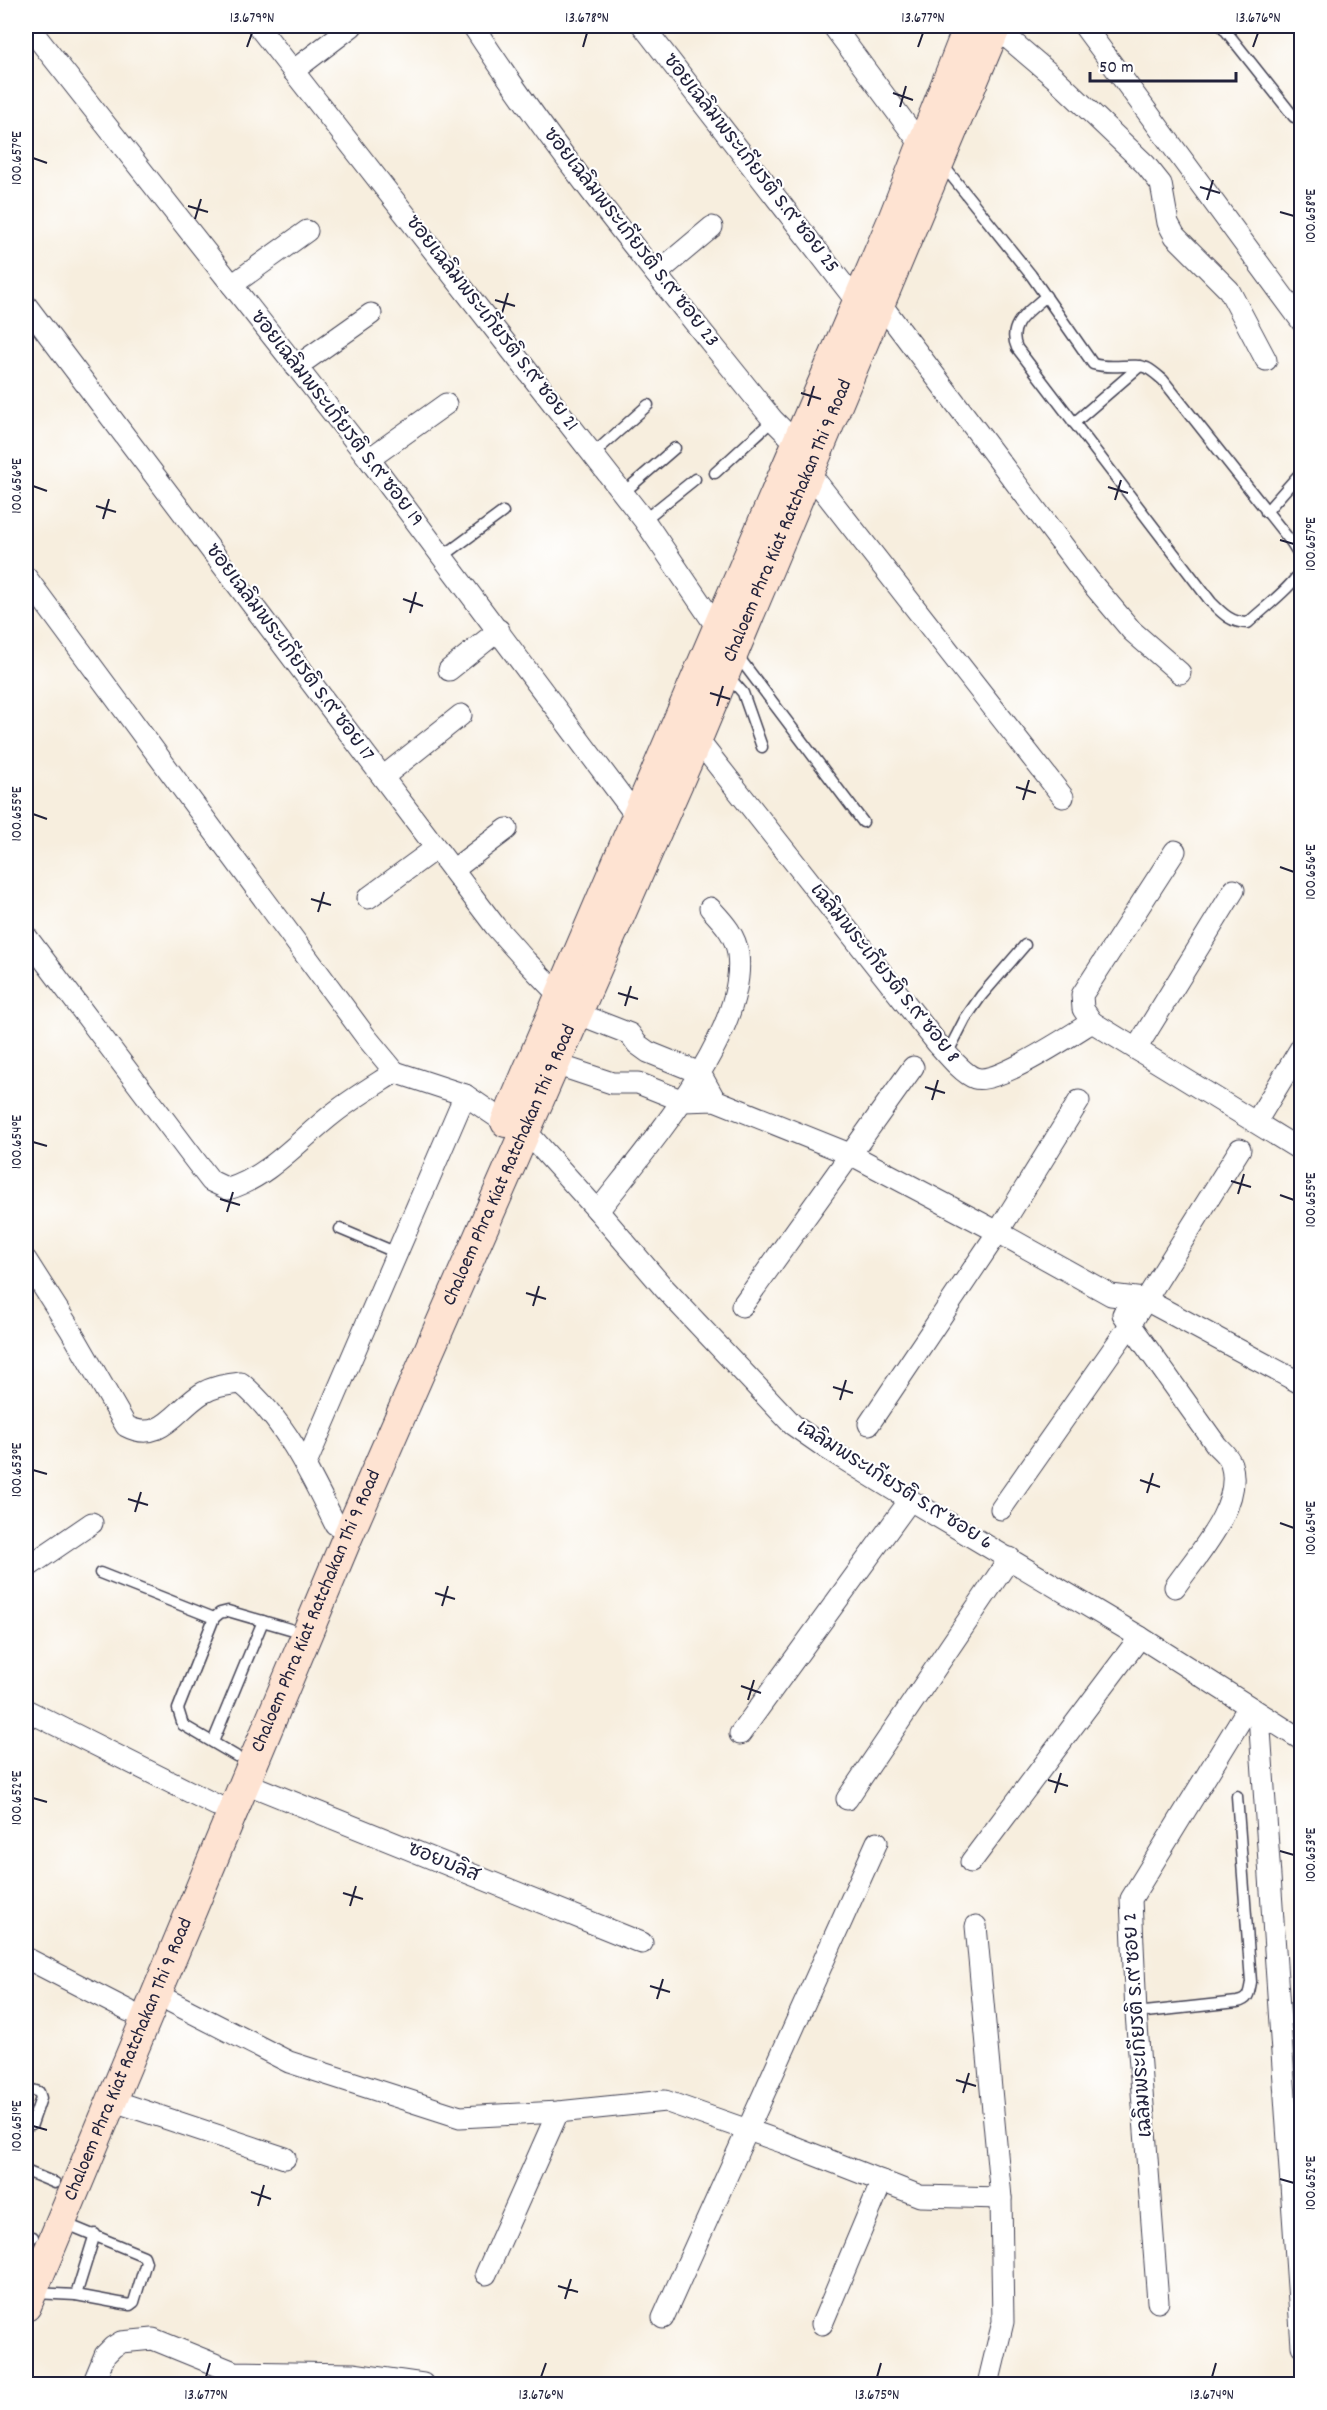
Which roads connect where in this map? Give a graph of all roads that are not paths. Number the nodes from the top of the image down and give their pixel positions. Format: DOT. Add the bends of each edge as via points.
graph roads {
  1 [pos="28,26"];
  2 [pos="258,26"];
  3 [pos="352,26"];
  4 [pos="473,26"];
  5 [pos="833,26"];
  6 [pos="987,26"];
  7 [pos="1084,26"];
  8 [pos="1222,26"];
  9 [pos="652,31"];
  10 [pos="293,71"];
  11 [pos="1294,117"];
  12 [pos="931,153"];
  13 [pos="712,226"];
  14 [pos="307,231"];
  15 [pos="656,274"];
  16 [pos="232,285"];
  17 [pos="1046,296"];
  18 [pos="869,302"];
  19 [pos="26,305"];
  20 [pos="371,314"];
  21 [pos="1302,322"];
  22 [pos="1266,360"];
  23 [pos="1140,366"];
  24 [pos="296,367"];
  25 [pos="446,404"];
  26 [pos="648,405"];
  27 [pos="773,420"];
  28 [pos="1074,423"];
  29 [pos="797,444"];
  30 [pos="675,448"];
  31 [pos="593,454"];
  32 [pos="369,459"];
  33 [pos="808,471"];
  34 [pos="1302,471"];
  35 [pos="715,473"];
  36 [pos="695,479"];
  37 [pos="623,493"];
  38 [pos="502,512"];
  39 [pos="1266,512"];
  40 [pos="644,520"];
  41 [pos="442,557"];
  42 [pos="1302,560"];
  43 [pos="1302,567"];
  44 [pos="26,579"];
  45 [pos="499,630"];
  46 [pos="724,652"];
  47 [pos="449,670"];
  48 [pos="1180,674"];
  49 [pos="461,716"];
  50 [pos="697,740"];
  51 [pos="762,747"];
  52 [pos="383,777"];
  53 [pos="1063,797"];
  54 [pos="637,817"];
  55 [pos="863,822"];
  56 [pos="507,829"];
  57 [pos="436,848"];
  58 [pos="1175,851"];
  59 [pos="453,870"];
  60 [pos="1234,890"];
  61 [pos="368,897"];
  62 [pos="710,908"];
  63 [pos="26,936"];
  64 [pos="1025,945"];
  65 [pos="568,1004"];
  66 [pos="1092,1022"];
  67 [pos="1302,1046"];
  68 [pos="1136,1049"];
  69 [pos="947,1054"];
  70 [pos="555,1064"];
  71 [pos="913,1067"];
  72 [pos="395,1071"];
  73 [pos="700,1074"];
  74 [pos="465,1095"];
  75 [pos="715,1100"];
  76 [pos="683,1101"];
  77 [pos="1079,1101"];
  78 [pos="1256,1122"];
  79 [pos="515,1127"];
  80 [pos="1240,1149"];
  81 [pos="1302,1150"];
  82 [pos="852,1155"];
  83 [pos="598,1211"];
  84 [pos="340,1229"];
  85 [pos="998,1232"];
  86 [pos="397,1253"];
  87 [pos="26,1260"];
  88 [pos="1111,1295"];
  89 [pos="1144,1299"];
  90 [pos="742,1306"];
  91 [pos="1130,1325"];
  92 [pos="1298,1375"];
  93 [pos="869,1424"];
  94 [pos="306,1464"];
  95 [pos="910,1500"];
  96 [pos="1001,1509"];
  97 [pos="92,1523"];
  98 [pos="335,1524"];
  99 [pos="1010,1558"];
  100 [pos="26,1568"];
  101 [pos="100,1573"];
  102 [pos="1174,1587"];
  103 [pos="214,1618"];
  104 [pos="286,1629"];
  105 [pos="1140,1637"];
  106 [pos="26,1710"];
  107 [pos="1254,1712"];
  108 [pos="740,1734"];
  109 [pos="1302,1740"];
  110 [pos="236,1761"];
  111 [pos="1237,1797"];
  112 [pos="848,1799"];
  113 [pos="216,1805"];
  114 [pos="877,1842"];
  115 [pos="971,1862"];
  116 [pos="976,1926"];
  117 [pos="642,1943"];
  118 [pos="26,1958"];
  119 [pos="143,2008"];
  120 [pos="1136,2013"];
  121 [pos="26,2088"];
  122 [pos="111,2100"];
  123 [pos="558,2112"];
  124 [pos="32,2124"];
  125 [pos="749,2131"];
  126 [pos="285,2158"];
  127 [pos="26,2171"];
  128 [pos="882,2181"];
  129 [pos="64,2187"];
  130 [pos="1001,2198"];
  131 [pos="37,2233"];
  132 [pos="94,2234"];
  133 [pos="486,2274"];
  134 [pos="76,2295"];
  135 [pos="27,2296"];
  136 [pos="1158,2302"];
  137 [pos="663,2318"];
  138 [pos="822,2324"];
  139 [pos="1302,2346"];
  140 [pos="231,2378"];
  141 [pos="93,2385"];
  142 [pos="423,2385"];
  143 [pos="988,2385"];
  1 -- 16 [label="street, ซอยเฉลิมพระเกียรติ ร.๙ ซอย 19"];
  2 -- 10 [label="street, ซอยเฉลิมพระเกียรติ ร.๙ ซอย 21"];
  3 -- 10 [label="street"];
  4 -- 15 [label="street, ซอยเฉลิมพระเกียรติ ร.๙ ซอย 23"];
  5 -- 12 [label="street"];
  6 -- 12 [label="main road, Chaloem Phra Kiat Ratchakan Thi 9 Road"];
  6 -- 22 [label="street" via="1055,78 1145,164 1161,184 1174,236 1229,290"];
  7 -- 21 [label="street"];
  8 -- 11 [label="lane"];
  9 -- 18 [label="street, ซอยเฉลิมพระเกียรติ ร.๙ ซอย 25"];
  10 -- 31 [label="street, ซอยเฉลิมพระเกียรติ ร.๙ ซอย 21"];
  12 -- 17 [label="lane"];
  12 -- 18 [label="main road, Chaloem Phra Kiat Ratchakan Thi 9 Road"];
  13 -- 15 [label="street"];
  14 -- 16 [label="street"];
  15 -- 27 [label="street, ซอยเฉลิมพระเกียรติ ร.๙ ซอย 23"];
  16 -- 24 [label="street, ซอยเฉลิมพระเกียรติ ร.๙ ซอย 19"];
  17 -- 23 [label="lane" via="1093,364 1105,368"];
  17 -- 28 [label="lane" via="1015,326 1012,338 1025,361"];
  18 -- 29 [label="main road, Chaloem Phra Kiat Ratchakan Thi 9 Road"];
  18 -- 33 [label="main road, Chaloem Phra Kiat Ratchakan Thi 9 Road"];
  18 -- 48 [label="street, ซอยเฉลิมพระเกียรติ ร.๙ ซอย 25" via="1089,580 1132,631"];
  19 -- 52 [label="street, ซอยเฉลิมพระเกียรติ ร.๙ ซอย 17"];
  20 -- 24 [label="street"];
  23 -- 28 [label="lane"];
  23 -- 39 [label="lane" via="1163,380"];
  24 -- 32 [label="street, ซอยเฉลิมพระเกียรติ ร.๙ ซอย 19"];
  25 -- 32 [label="street"];
  26 -- 31 [label="lane"];
  27 -- 29 [label="street, ซอยเฉลิมพระเกียรติ ร.๙ ซอย 23"];
  27 -- 35 [label="lane"];
  28 -- 43 [label="lane" via="1225,616 1238,623 1248,622 1293,581"];
  29 -- 46 [label="main road, Chaloem Phra Kiat Ratchakan Thi 9 Road"];
  30 -- 37 [label="lane"];
  31 -- 37 [label="street, ซอยเฉลิมพระเกียรติ ร.๙ ซอย 21"];
  32 -- 41 [label="street, ซอยเฉลิมพระเกียรติ ร.๙ ซอย 19"];
  33 -- 46 [label="main road, Chaloem Phra Kiat Ratchakan Thi 9 Road"];
  33 -- 53 [label="street"];
  34 -- 39 [label="lane"];
  36 -- 40 [label="lane"];
  37 -- 40 [label="street, ซอยเฉลิมพระเกียรติ ร.๙ ซอย 21"];
  38 -- 41 [label="lane"];
  39 -- 42 [label="lane"];
  40 -- 46 [label="street, ซอยเฉลิมพระเกียรติ ร.๙ ซอย 21"];
  41 -- 45 [label="street, ซอยเฉลิมพระเกียรติ ร.๙ ซอย 19"];
  44 -- 72 [label="street"];
  45 -- 47 [label="street"];
  45 -- 54 [label="street, ซอยเฉลิมพระเกียรติ ร.๙ ซอย 19"];
  46 -- 50 [label="main road, Chaloem Phra Kiat Ratchakan Thi 9 Road"];
  46 -- 51 [label="lane" via="730,678 743,693"];
  46 -- 54 [label="main road, Chaloem Phra Kiat Ratchakan Thi 9 Road"];
  46 -- 55 [label="lane"];
  49 -- 52 [label="street"];
  50 -- 65 [label="main road, Chaloem Phra Kiat Ratchakan Thi 9 Road"];
  50 -- 69 [label="street, เฉลิมพระเกียรติ ร.๙ ซอย 8"];
  52 -- 57 [label="street, ซอยเฉลิมพระเกียรติ ร.๙ ซอย 17"];
  54 -- 65 [label="main road, Chaloem Phra Kiat Ratchakan Thi 9 Road"];
  56 -- 59 [label="street"];
  57 -- 59 [label="street, ซอยเฉลิมพระเกียรติ ร.๙ ซอย 17"];
  57 -- 61 [label="street"];
  58 -- 66 [label="street" via="1082,995 1083,1009"];
  59 -- 65 [label="street, ซอยเฉลิมพระเกียรติ ร.๙ ซอย 17" via="526,962"];
  60 -- 68 [label="street"];
  62 -- 73 [label="street" via="728,928 738,952 739,972 735,998"];
  63 -- 72 [label="street" via="211,1181 228,1188 260,1174 335,1113"];
  64 -- 69 [label="lane" via="981,996"];
  65 -- 70 [label="main road, Chaloem Phra Kiat Ratchakan Thi 9 Road"];
  65 -- 73 [label="street" via="630,1034 648,1052"];
  65 -- 79 [label="main road, Chaloem Phra Kiat Ratchakan Thi 9 Road"];
  66 -- 68 [label="street"];
  66 -- 69 [label="street, เฉลิมพระเกียรติ ร.๙ ซอย 8" via="992,1078 975,1078"];
  67 -- 78 [label="street"];
  68 -- 78 [label="street"];
  70 -- 76 [label="street" via="612,1083 638,1083"];
  70 -- 79 [label="main road, Chaloem Phra Kiat Ratchakan Thi 9 Road"];
  71 -- 82 [label="street"];
  72 -- 74 [label="street, เฉลิมพระเกียรติ ร.๙ ซอย 6"];
  73 -- 75 [label="street"];
  73 -- 76 [label="street"];
  74 -- 79 [label="street, เฉลิมพระเกียรติ ร.๙ ซอย 6"];
  74 -- 86 [label="street"];
  75 -- 76 [label="street"];
  75 -- 82 [label="street"];
  76 -- 83 [label="street"];
  77 -- 85 [label="street"];
  78 -- 81 [label="street"];
  79 -- 83 [label="street, เฉลิมพระเกียรติ ร.๙ ซอย 6"];
  79 -- 98 [label="main road, Chaloem Phra Kiat Ratchakan Thi 9 Road"];
  79 -- 104 [label="main road, Chaloem Phra Kiat Ratchakan Thi 9 Road"];
  80 -- 89 [label="street"];
  82 -- 85 [label="street"];
  82 -- 90 [label="street"];
  83 -- 95 [label="street, เฉลิมพระเกียรติ ร.๙ ซอย 6" via="664,1288 793,1425"];
  84 -- 86 [label="lane"];
  85 -- 88 [label="street"];
  85 -- 93 [label="street"];
  86 -- 94 [label="street"];
  87 -- 94 [label="street" via="126,1426 138,1432 155,1431 200,1395 241,1383 261,1400"];
  88 -- 89 [label="street"];
  88 -- 91 [label="street"];
  89 -- 91 [label="street"];
  89 -- 92 [label="street"];
  91 -- 96 [label="street"];
  91 -- 102 [label="street" via="1231,1462 1233,1473 1226,1513"];
  94 -- 98 [label="street"];
  95 -- 99 [label="street, เฉลิมพระเกียรติ ร.๙ ซอย 6"];
  95 -- 108 [label="street"];
  97 -- 100 [label="street"];
  98 -- 104 [label="main road, Chaloem Phra Kiat Ratchakan Thi 9 Road"];
  99 -- 105 [label="street, เฉลิมพระเกียรติ ร.๙ ซอย 6"];
  99 -- 112 [label="street"];
  101 -- 103 [label="lane"];
  103 -- 104 [label="lane" via="228,1611"];
  103 -- 110 [label="lane" via="178,1709 179,1717 183,1725"];
  104 -- 110 [label="main road, Chaloem Phra Kiat Ratchakan Thi 9 Road"];
  105 -- 107 [label="street, เฉลิมพระเกียรติ ร.๙ ซอย 6"];
  105 -- 115 [label="street"];
  106 -- 113 [label="street"];
  107 -- 109 [label="street, เฉลิมพระเกียรติ ร.๙ ซอย 6"];
  107 -- 120 [label="street, เฉลิมพระเกียรติ ร.๙ ซอย 2" via="1131,1899"];
  107 -- 139 [label="street"];
  110 -- 113 [label="main road, Chaloem Phra Kiat Ratchakan Thi 9 Road"];
  110 -- 117 [label="street, ซอยบลิส"];
  110 -- 119 [label="main road, Chaloem Phra Kiat Ratchakan Thi 9 Road"];
  111 -- 120 [label="lane" via="1249,1995 1244,2001"];
  113 -- 119 [label="main road, Chaloem Phra Kiat Ratchakan Thi 9 Road"];
  114 -- 125 [label="street"];
  116 -- 130 [label="street"];
  118 -- 119 [label="street"];
  119 -- 122 [label="main road, Chaloem Phra Kiat Ratchakan Thi 9 Road"];
  119 -- 123 [label="street" via="289,2062 460,2117"];
  119 -- 129 [label="main road, Chaloem Phra Kiat Ratchakan Thi 9 Road"];
  120 -- 136 [label="street, เฉลิมพระเกียรติ ร.๙ ซอย 2"];
  121 -- 124 [label="lane" via="39,2092 41,2098"];
  122 -- 126 [label="street"];
  122 -- 129 [label="main road, Chaloem Phra Kiat Ratchakan Thi 9 Road"];
  123 -- 125 [label="street" via="665,2101"];
  123 -- 133 [label="street"];
  125 -- 128 [label="street"];
  125 -- 137 [label="street"];
  127 -- 129 [label="lane"];
  128 -- 130 [label="street" via="920,2196"];
  128 -- 138 [label="street"];
  129 -- 131 [label="main road, Chaloem Phra Kiat Ratchakan Thi 9 Road"];
  130 -- 143 [label="street" via="1003,2322"];
  131 -- 132 [label="lane"];
  131 -- 135 [label="main road, Chaloem Phra Kiat Ratchakan Thi 9 Road"];
  132 -- 134 [label="lane"];
  132 -- 134 [label="lane" via="144,2256 146,2262 130,2305"];
  134 -- 135 [label="lane"];
  140 -- 141 [label="street" via="153,2338 112,2347"];
  140 -- 142 [label="street" via="353,2374"];
}
